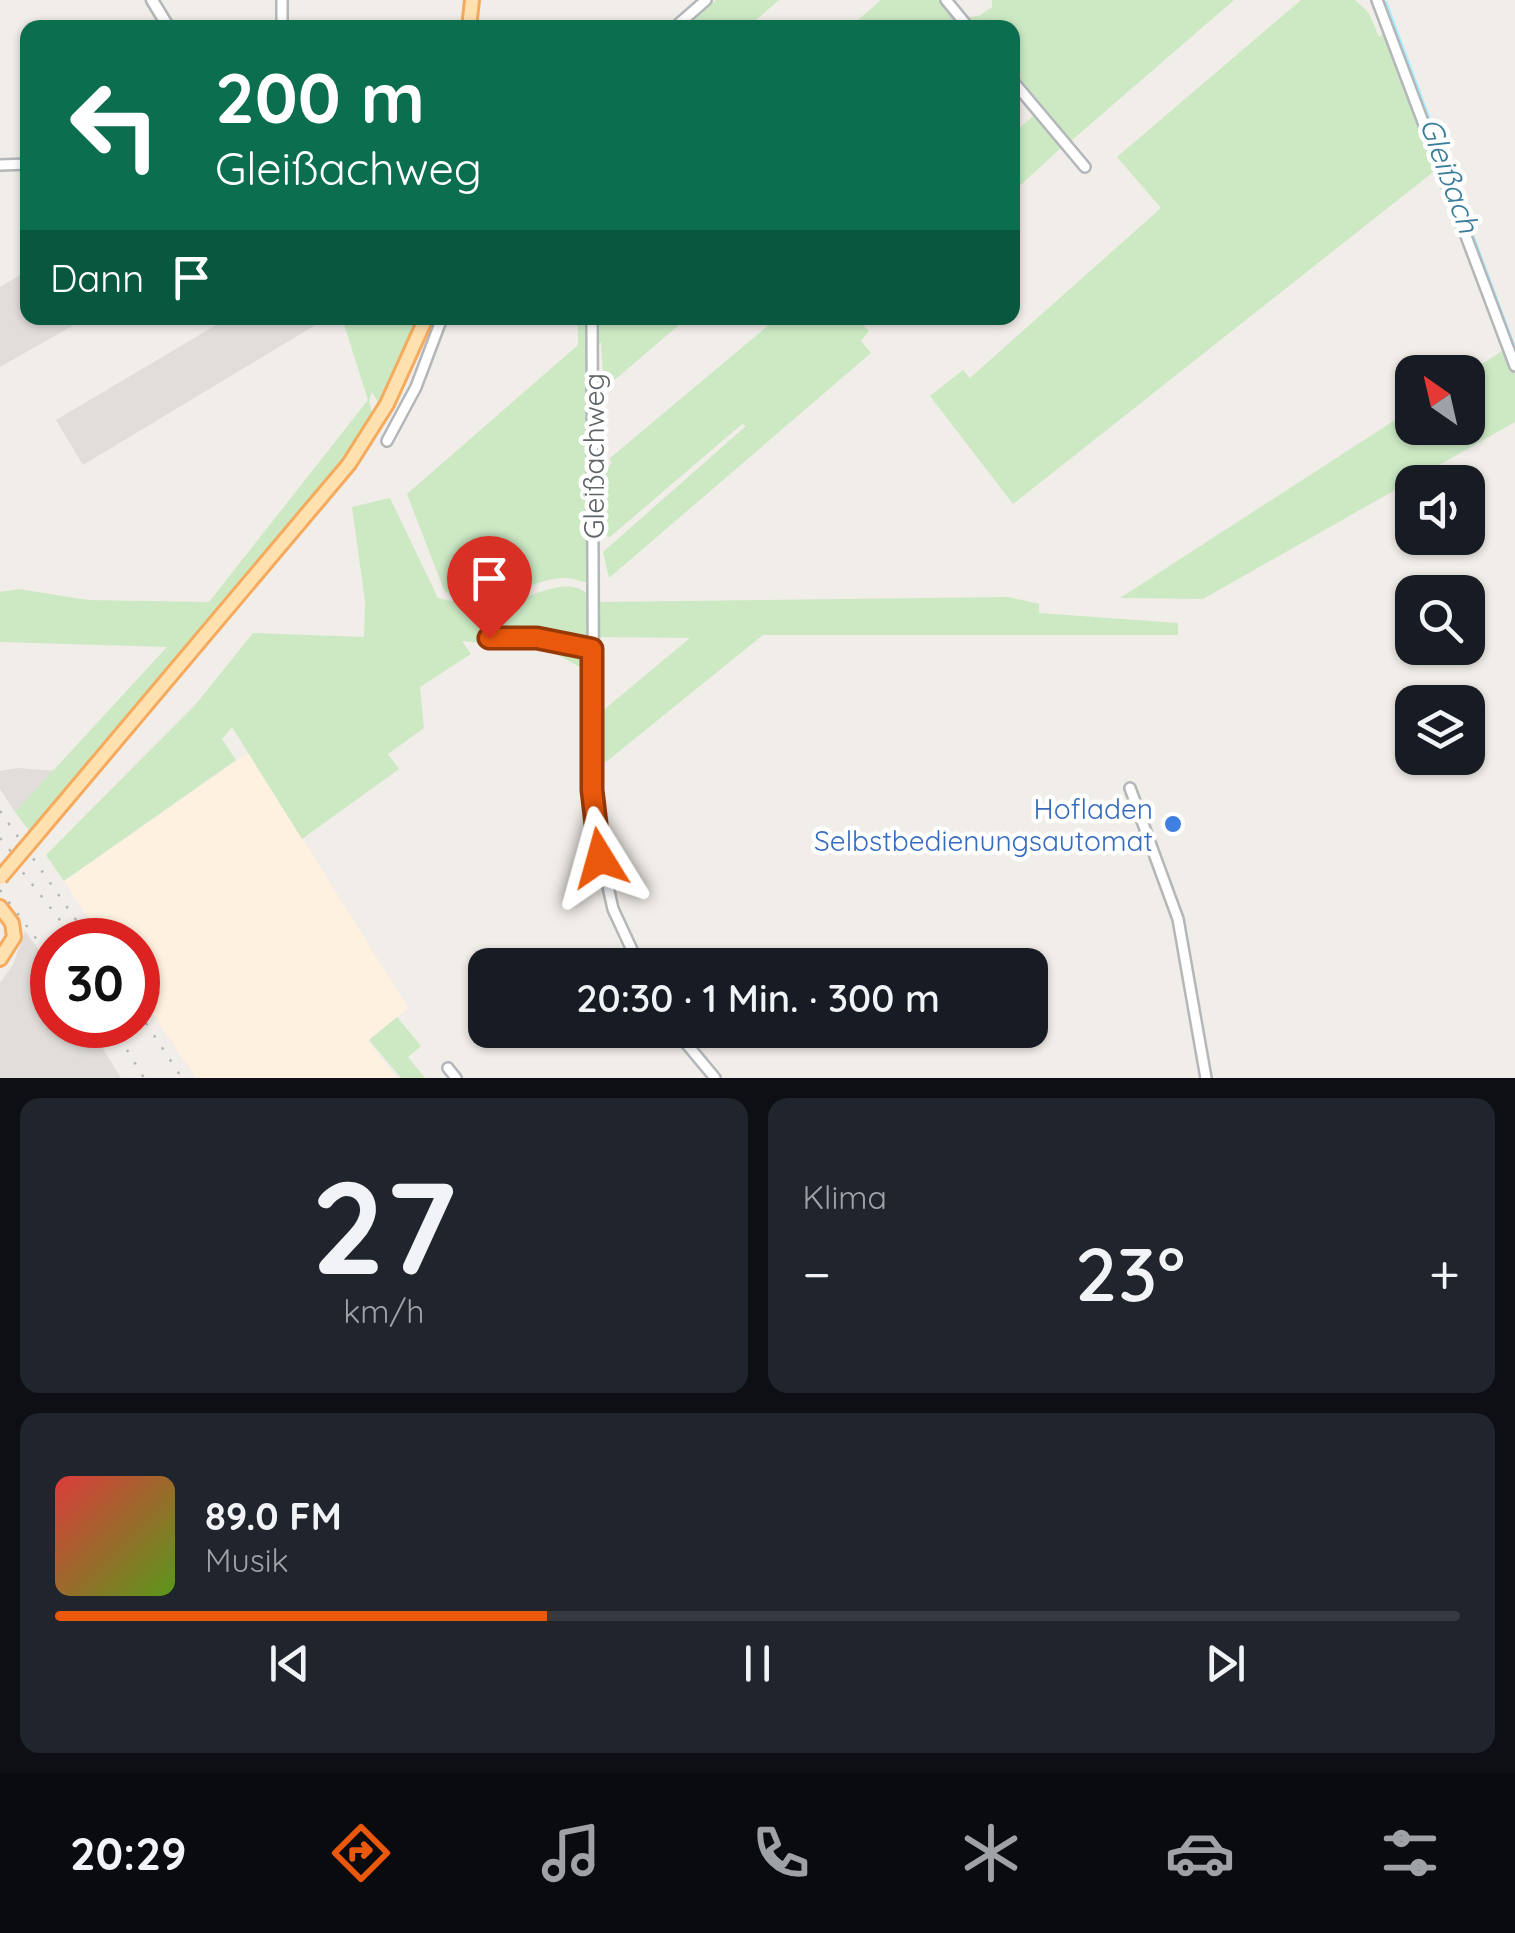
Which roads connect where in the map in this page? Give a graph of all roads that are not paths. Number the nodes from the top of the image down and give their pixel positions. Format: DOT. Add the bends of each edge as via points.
graph roads {
  1 [pos="706,0"];
  2 [pos="946,0"];
  3 [pos="1377,0"];
  4 [pos="683,20"];
  5 [pos="962,20"];
  6 [pos="1020,90"];
  7 [pos="1085,167"];
  8 [pos="423,325"];
  9 [pos="439,325"];
  10 [pos="592,325"];
  11 [pos="1515,366"];
  12 [pos="387,441"];
  13 [pos="483,639"];
  14 [pos="592,649"];
  15 [pos="1130,788"];
  16 [pos="0,878"];
  17 [pos="0,907"];
  18 [pos="631,948"];
  19 [pos="0,959"];
  20 [pos="690,1048"];
  21 [pos="448,1068"];
  22 [pos="456,1078"];
  23 [pos="714,1078"];
  24 [pos="1206,1078"];
  1 -- 4 [label="street"];
  2 -- 5 [label="street"];
  3 -- 11 [label="street"];
  6 -- 7 [label="street"];
  8 -- 16 [label="main road, bridge" via="370,433 296,532"];
  9 -- 12 [label="street"];
  10 -- 14 [label="street, Gleißachweg"];
  13 -- 14 [label="street" via="537,638"];
  14 -- 18 [label="street, Gleißachweg" via="594,824 613,909"];
  15 -- 24 [label="street" via="1178,918"];
  17 -- 19 [label="main road" via="14,937"];
  20 -- 23 [label="street"];
  21 -- 22 [label="street"];
}
